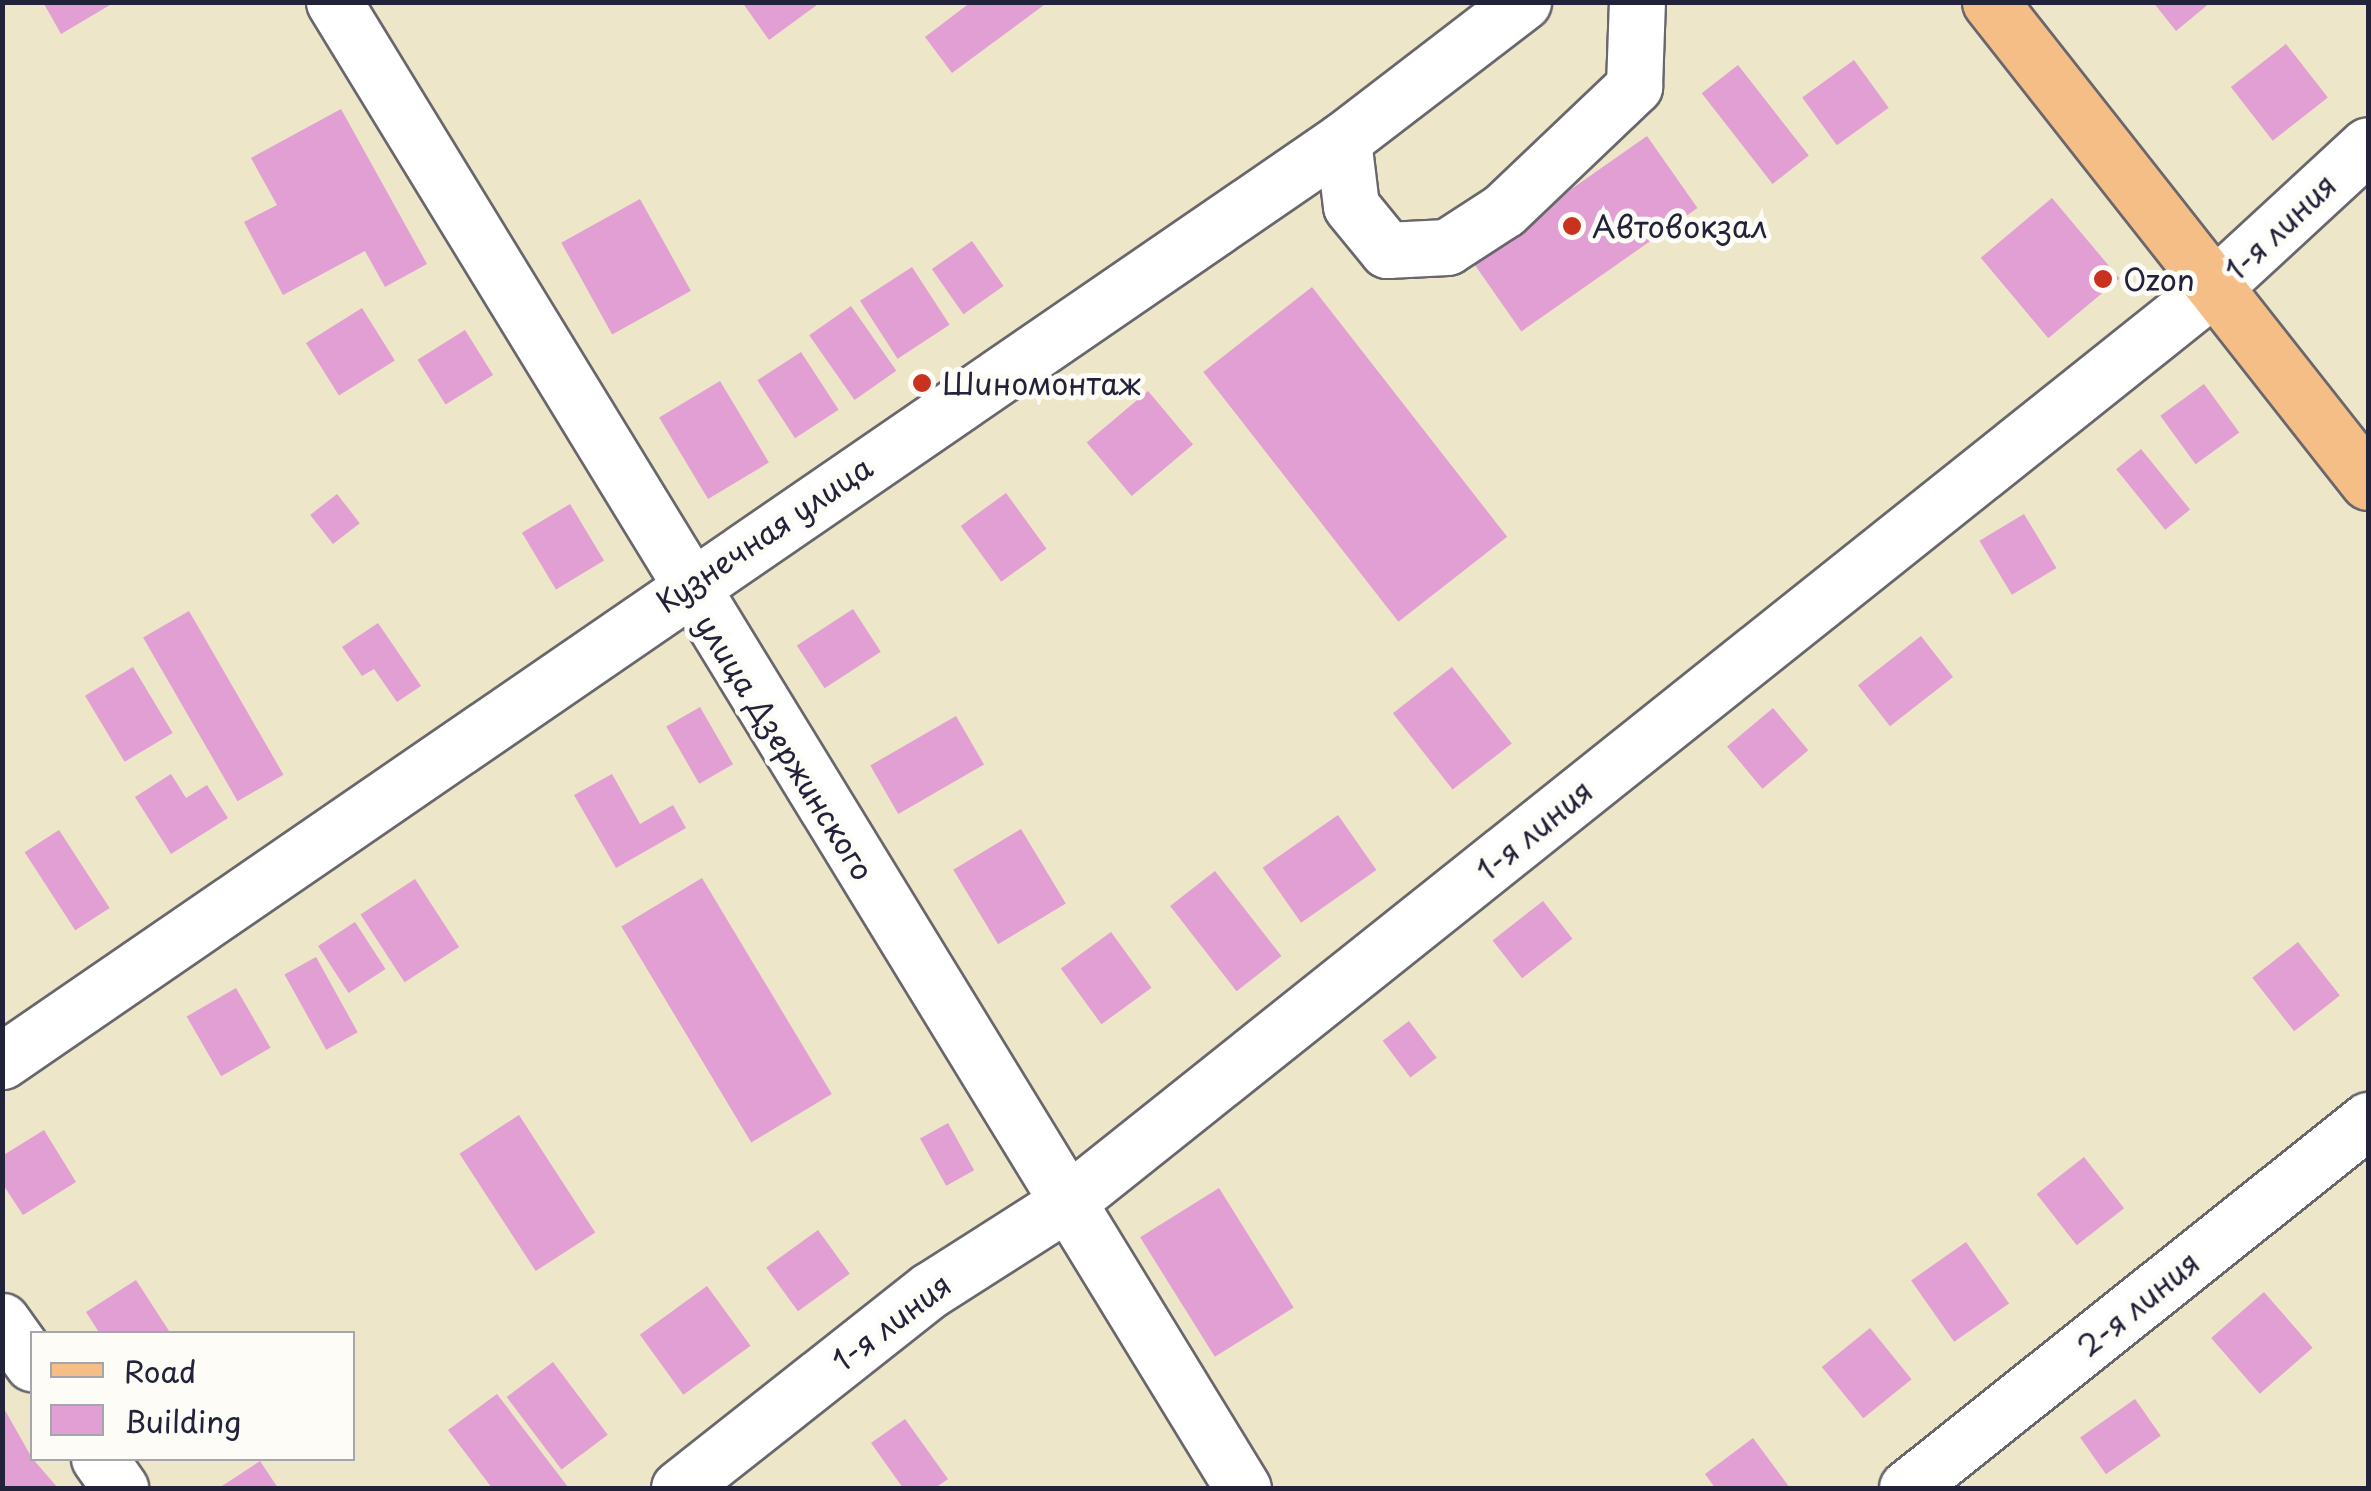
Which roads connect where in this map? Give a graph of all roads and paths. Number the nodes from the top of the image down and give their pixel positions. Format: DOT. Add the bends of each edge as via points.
graph roads {
  1 [pos="334,2"];
  2 [pos="1523,2"];
  3 [pos="1637,2"];
  4 [pos="1990,2"];
  5 [pos="1343,140"];
  6 [pos="2368,146"];
  7 [pos="2214,287"];
  8 [pos="2368,482"];
  9 [pos="686,586"];
  10 [pos="2,1061"];
  11 [pos="2368,1120"];
  12 [pos="1065,1204"];
  13 [pos="2,1321"];
  14 [pos="30,1361"];
  15 [pos="101,1461"];
  16 [pos="120,1488"];
  17 [pos="678,1488"];
  18 [pos="1243,1488"];
  19 [pos="1907,1488"];
  1 -- 9 [label="street, улица Дзержинского"];
  2 -- 5 [label="street, Кузнечная улица"];
  3 -- 5 [label="street" via="1634,86 1504,210 1446,247 1388,250 1351,206"];
  4 -- 7 [label="main road"];
  5 -- 9 [label="street, Кузнечная улица"];
  6 -- 7 [label="street, 1-я линия"];
  7 -- 8 [label="main road"];
  7 -- 12 [label="street, 1-я линия"];
  9 -- 10 [label="street, Кузнечная улица"];
  9 -- 12 [label="street, улица Дзержинского"];
  11 -- 19 [label="street, 2-я линия"];
  12 -- 17 [label="street, 1-я линия" via="930,1290"];
  12 -- 18 [label="street, улица Дзержинского"];
  13 -- 14 [label="street"];
  15 -- 16 [label="street"];
}
